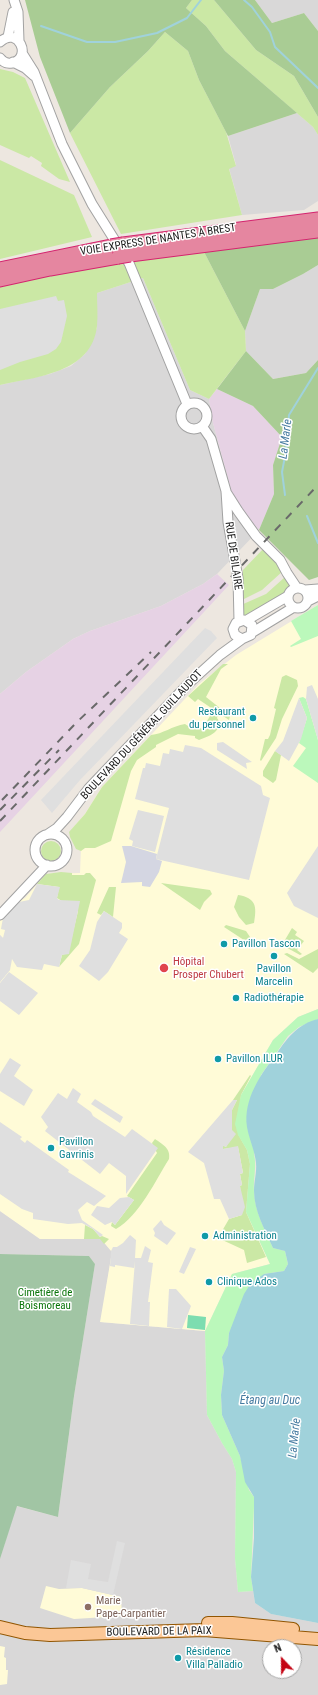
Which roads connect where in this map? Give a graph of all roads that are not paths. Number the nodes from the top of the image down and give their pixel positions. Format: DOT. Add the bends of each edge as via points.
graph roads {
  1 [pos="14,1"];
  2 [pos="4,39"];
  3 [pos="19,41"];
  4 [pos="22,53"];
  5 [pos="0,58"];
  6 [pos="13,62"];
  7 [pos="35,77"];
  8 [pos="318,219"];
  9 [pos="318,230"];
  10 [pos="120,251"];
  11 [pos="0,269"];
  12 [pos="0,280"];
  13 [pos="187,404"];
  14 [pos="202,426"];
  15 [pos="226,491"];
  16 [pos="301,589"];
  17 [pos="318,589"];
  18 [pos="288,596"];
  19 [pos="318,596"];
  20 [pos="308,601"];
  21 [pos="294,607"];
  22 [pos="243,620"];
  23 [pos="253,632"];
  24 [pos="238,637"];
  25 [pos="67,817"];
  26 [pos="48,834"];
  27 [pos="64,841"];
  28 [pos="48,866"];
  29 [pos="0,915"];
  30 [pos="0,1621"];
  31 [pos="0,1627"];
  32 [pos="318,1632"];
  33 [pos="318,1639"];
  1 -- 2 [label="street" via="13,17"];
  1 -- 3 [label="street" via="18,12"];
  2 -- 3 [label="street"];
  3 -- 4 [label="street"];
  4 -- 6 [label="street" via="19,59"];
  4 -- 7 [label="street"];
  5 -- 6 [label="street" via="5,62"];
  6 -- 7 [label="street"];
  7 -- 13 [label="street" via="62,144 92,204 129,263"];
  8 -- 10 [label="highway, VOIE EXPRESS DE NANTES À BREST"];
  9 -- 10 [label="highway, VOIE EXPRESS DE NANTES À BREST" via="191,246"];
  10 -- 11 [label="highway, VOIE EXPRESS DE NANTES À BREST"];
  10 -- 12 [label="highway, VOIE EXPRESS DE NANTES À BREST"];
  13 -- 14 [label="street" via="199,404 204,408 207,415"];
  13 -- 14 [label="street" via="182,410 183,423 189,428"];
  14 -- 15 [label="street, RUE DE BILAIRE" via="211,439"];
  15 -- 16 [label="street, RUE DE BILAIRE" via="256,536 280,560 287,574"];
  15 -- 22 [label="street, RUE DE BILAIRE" via="228,522"];
  16 -- 17 [label="street"];
  16 -- 18 [label="street" via="293,590"];
  16 -- 20 [label="street" via="308,595"];
  18 -- 21 [label="street" via="289,603"];
  18 -- 22 [label="street"];
  19 -- 20 [label="street"];
  20 -- 21 [label="street" via="303,607"];
  21 -- 23 [label="street"];
  22 -- 23 [label="street" via="252,625"];
  22 -- 24 [label="street" via="234,626"];
  23 -- 24 [label="street" via="250,637"];
  24 -- 25 [label="street, BOULEVARD DU GÉNÉRAL GUILLAUDOT" via="184,688 90,788"];
  25 -- 26 [label="street, BOULEVARD DU GÉNÉRAL GUILLAUDOT"];
  25 -- 27 [label="street"];
  26 -- 27 [label="street" via="57,835"];
  26 -- 28 [label="street" via="39,840 35,849 39,861"];
  27 -- 28 [label="street" via="67,848 65,858 57,865"];
  28 -- 29 [label="street"];
  30 -- 32 [label="main road, BOULEVARD DE LA PAIX" via="25,1627 50,1628 220,1622"];
  31 -- 33 [label="main road, BOULEVARD DE LA PAIX" via="50,1635 204,1630"];
}
